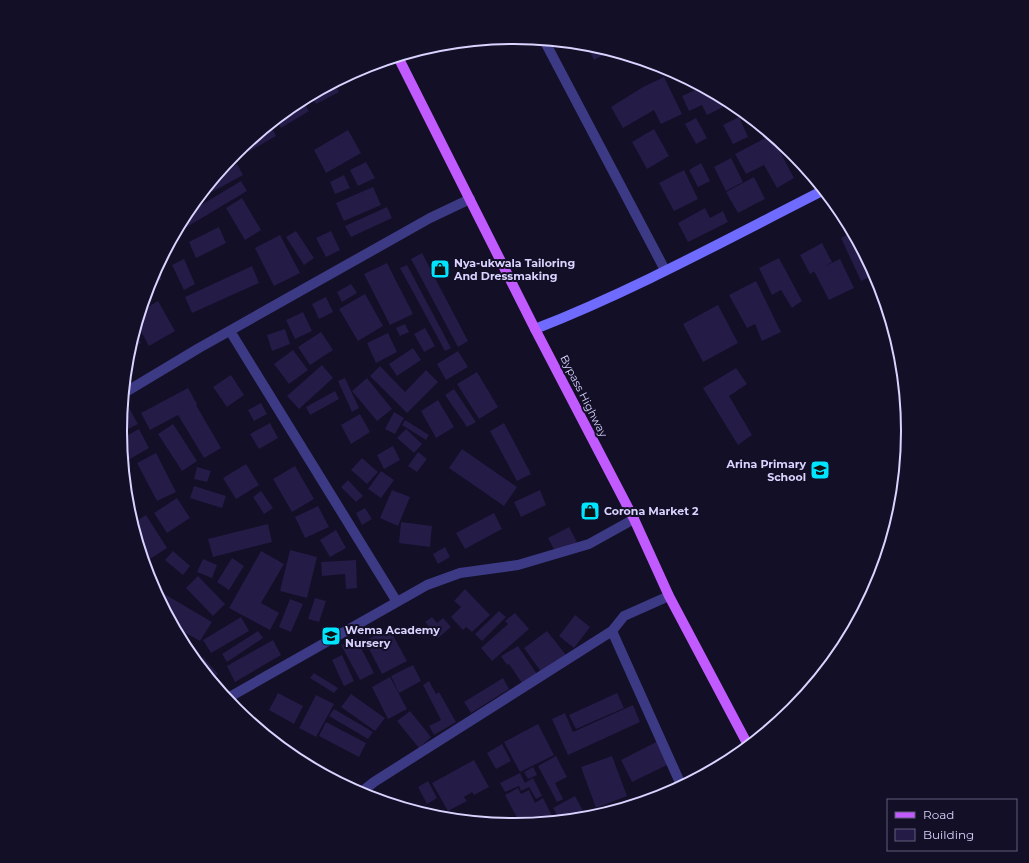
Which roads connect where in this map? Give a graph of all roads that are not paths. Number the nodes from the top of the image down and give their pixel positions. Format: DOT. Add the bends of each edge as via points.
graph roads {
  1 [pos="547,46"];
  2 [pos="401,61"];
  3 [pos="819,192"];
  4 [pos="470,199"];
  5 [pos="665,270"];
  6 [pos="535,329"];
  7 [pos="230,331"];
  8 [pos="129,390"];
  9 [pos="634,519"];
  10 [pos="669,596"];
  11 [pos="397,602"];
  12 [pos="612,631"];
  13 [pos="231,696"];
  14 [pos="746,742"];
  15 [pos="680,782"];
  16 [pos="365,789"];
  1 -- 5 [label="street"];
  2 -- 4 [label="main road, Bypass Highway"];
  3 -- 5 [label="street"];
  4 -- 6 [label="main road, Bypass Highway"];
  4 -- 7 [label="street" via="430,218"];
  5 -- 6 [label="street"];
  6 -- 9 [label="main road, Bypass Highway"];
  7 -- 8 [label="street"];
  7 -- 11 [label="street"];
  9 -- 10 [label="main road, Bypass Highway"];
  9 -- 11 [label="street" via="589,544 518,565 460,573 427,585"];
  10 -- 12 [label="street" via="624,616"];
  10 -- 14 [label="main road, Bypass Highway"];
  11 -- 13 [label="street"];
  12 -- 15 [label="street"];
  12 -- 16 [label="street"];
}
